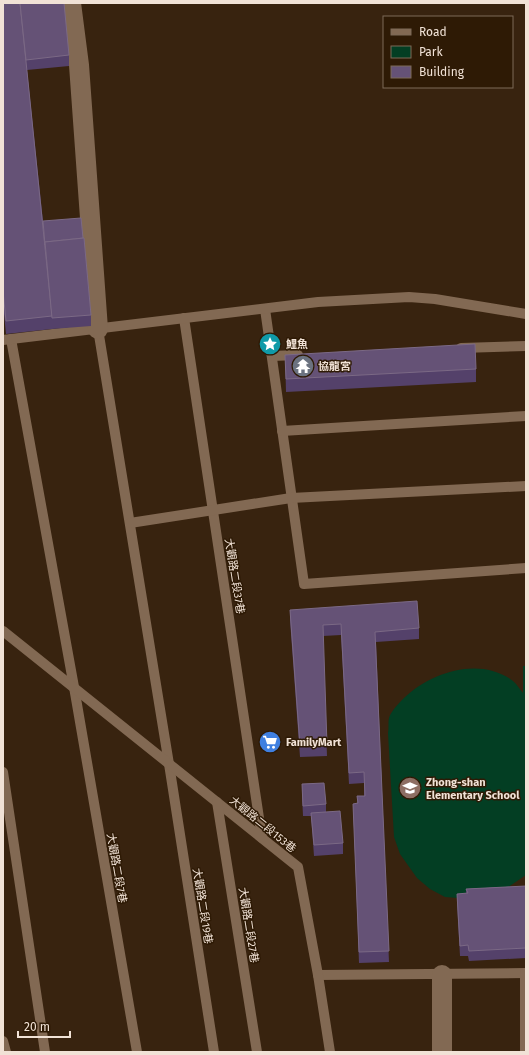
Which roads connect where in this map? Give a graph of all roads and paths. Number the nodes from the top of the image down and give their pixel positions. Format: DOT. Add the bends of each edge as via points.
graph roads {
  1 [pos="71,3"];
  2 [pos="265,308"];
  3 [pos="526,314"];
  4 [pos="184,318"];
  5 [pos="98,329"];
  6 [pos="7,340"];
  7 [pos="526,346"];
  8 [pos="447,349"];
  9 [pos="306,354"];
  10 [pos="272,356"];
  11 [pos="526,416"];
  12 [pos="282,431"];
  13 [pos="526,486"];
  14 [pos="291,498"];
  15 [pos="213,510"];
  16 [pos="130,523"];
  17 [pos="526,568"];
  18 [pos="3,631"];
  19 [pos="74,687"];
  20 [pos="169,764"];
  21 [pos="3,772"];
  22 [pos="217,802"];
  23 [pos="262,838"];
  24 [pos="525,973"];
  25 [pos="318,975"];
  26 [pos="442,975"];
  27 [pos="3,1041"];
  28 [pos="6,1052"];
  29 [pos="45,1052"];
  30 [pos="137,1052"];
  31 [pos="214,1052"];
  32 [pos="257,1052"];
  33 [pos="330,1052"];
  34 [pos="442,1052"];
  35 [pos="525,1052"];
  1 -- 5 [label="street" via="79,64"];
  2 -- 3 [label="lane" via="409,297"];
  2 -- 4 [label="lane"];
  2 -- 10 [label="lane"];
  4 -- 5 [label="lane"];
  4 -- 15 [label="lane, 大觀路二段37巷"];
  5 -- 6 [label="lane"];
  5 -- 16 [label="lane, 大觀路二段19巷"];
  6 -- 19 [label="lane, 大觀路二段7巷"];
  7 -- 8 [label="lane"];
  9 -- 10 [label="lane"];
  10 -- 12 [label="lane"];
  11 -- 12 [label="lane"];
  12 -- 14 [label="lane"];
  13 -- 14 [label="lane"];
  14 -- 15 [label="lane"];
  14 -- 17 [label="lane" via="304,584"];
  15 -- 16 [label="lane"];
  15 -- 23 [label="lane, 大觀路二段37巷"];
  16 -- 20 [label="lane, 大觀路二段19巷"];
  18 -- 19 [label="lane, 大觀路二段153巷"];
  19 -- 20 [label="lane, 大觀路二段153巷"];
  19 -- 30 [label="lane, 大觀路二段7巷"];
  20 -- 22 [label="lane, 大觀路二段153巷"];
  20 -- 31 [label="lane, 大觀路二段19巷"];
  21 -- 29 [label="lane"];
  22 -- 23 [label="lane, 大觀路二段153巷"];
  22 -- 32 [label="lane, 大觀路二段27巷"];
  23 -- 25 [label="lane, 大觀路二段153巷" via="298,867"];
  24 -- 26 [label="lane"];
  24 -- 35 [label="lane"];
  25 -- 26 [label="lane"];
  25 -- 33 [label="lane"];
  26 -- 34 [label="street"];
  27 -- 28 [label="lane"];
}
